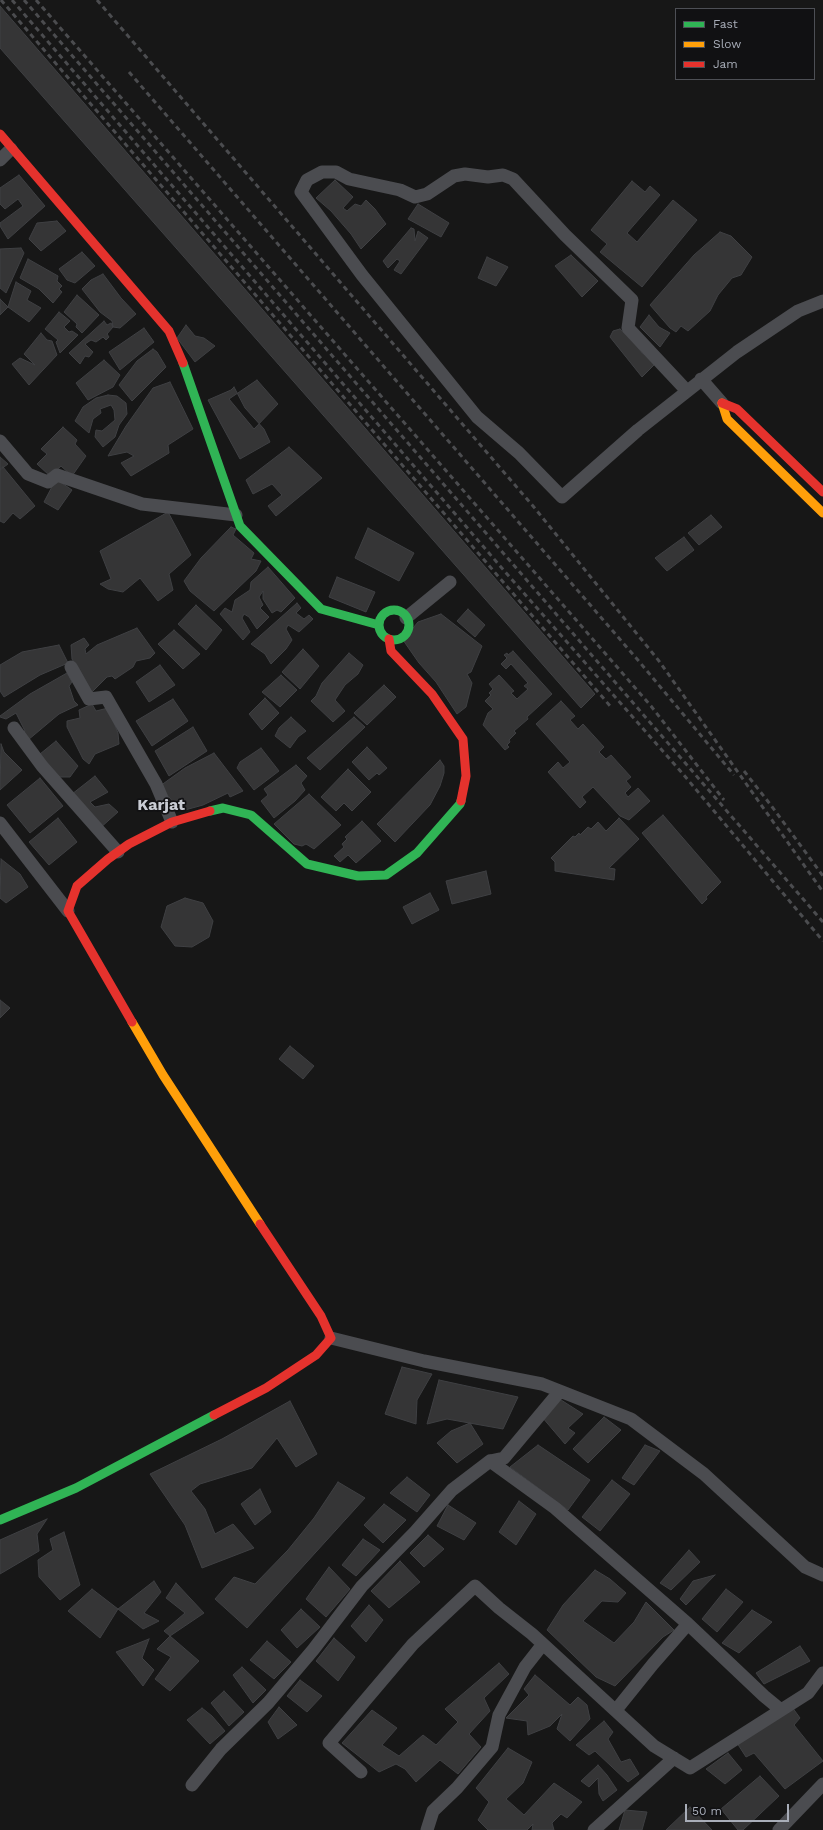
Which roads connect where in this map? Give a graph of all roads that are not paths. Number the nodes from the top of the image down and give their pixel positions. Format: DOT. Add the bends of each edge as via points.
graph roads {
  1 [pos="0,134"];
  2 [pos="11,149"];
  3 [pos="0,160"];
  4 [pos="823,301"];
  5 [pos="701,379"];
  6 [pos="687,391"];
  7 [pos="722,403"];
  8 [pos="0,441"];
  9 [pos="823,492"];
  10 [pos="823,513"];
  11 [pos="236,515"];
  12 [pos="450,582"];
  13 [pos="406,618"];
  14 [pos="379,625"];
  15 [pos="389,639"];
  16 [pos="71,667"];
  17 [pos="14,728"];
  18 [pos="172,822"];
  19 [pos="0,823"];
  20 [pos="118,852"];
  21 [pos="68,911"];
  22 [pos="331,1338"];
  23 [pos="560,1391"];
  24 [pos="490,1461"];
  25 [pos="0,1520"];
  26 [pos="823,1575"];
  27 [pos="688,1624"];
  28 [pos="543,1644"];
  29 [pos="823,1674"];
  30 [pos="616,1710"];
  31 [pos="781,1710"];
  32 [pos="674,1758"];
  33 [pos="361,1772"];
  34 [pos="823,1784"];
  35 [pos="192,1785"];
  36 [pos="427,1830"];
  37 [pos="594,1830"];
  38 [pos="779,1830"];
  1 -- 2 [label="street"];
  2 -- 3 [label="street"];
  2 -- 11 [label="street" via="169,331 185,368"];
  4 -- 5 [label="street" via="798,311"];
  5 -- 6 [label="street"];
  5 -- 7 [label="street"];
  6 -- 6 [label="street" via="628,328 632,300 513,179 503,175 454,176 427,194 416,197 400,190 349,179 336,172 322,172 307,180 301,192 362,275 478,417 519,453 562,497"];
  7 -- 9 [label="street" via="737,409"];
  7 -- 10 [label="street" via="727,419"];
  8 -- 11 [label="street" via="28,474 48,482 57,475 142,504"];
  11 -- 14 [label="street" via="240,526 321,608"];
  12 -- 13 [label="street"];
  13 -- 14 [label="street" via="399,612 390,611 382,616"];
  13 -- 15 [label="street" via="408,628 403,636 394,640"];
  14 -- 15 [label="street" via="382,634"];
  15 -- 18 [label="street" via="391,651 432,694 463,739 466,776 460,804 417,853 386,875 358,876 307,864 251,815 223,808"];
  16 -- 18 [label="street" via="89,698 106,697 156,784"];
  17 -- 20 [label="street" via="42,766"];
  18 -- 20 [label="street"];
  19 -- 21 [label="street"];
  20 -- 21 [label="street" via="77,886"];
  21 -- 22 [label="street" via="163,1075 321,1316"];
  22 -- 23 [label="street" via="424,1361 542,1384"];
  22 -- 25 [label="street" via="316,1355 266,1388 76,1488"];
  23 -- 24 [label="street" via="504,1458"];
  23 -- 26 [label="street" via="632,1420 704,1474 805,1567"];
  24 -- 27 [label="street" via="555,1508"];
  24 -- 35 [label="street" via="452,1490 362,1586 268,1703 221,1749"];
  27 -- 30 [label="street"];
  27 -- 31 [label="street"];
  28 -- 30 [label="street"];
  28 -- 33 [label="street" via="475,1586 413,1644 329,1743"];
  28 -- 36 [label="street" via="525,1666 499,1715 492,1747 457,1788 433,1811"];
  29 -- 31 [label="street" via="808,1693"];
  30 -- 32 [label="street" via="654,1746"];
  31 -- 32 [label="street" via="690,1768"];
  32 -- 37 [label="street"];
  34 -- 38 [label="street"];
}
